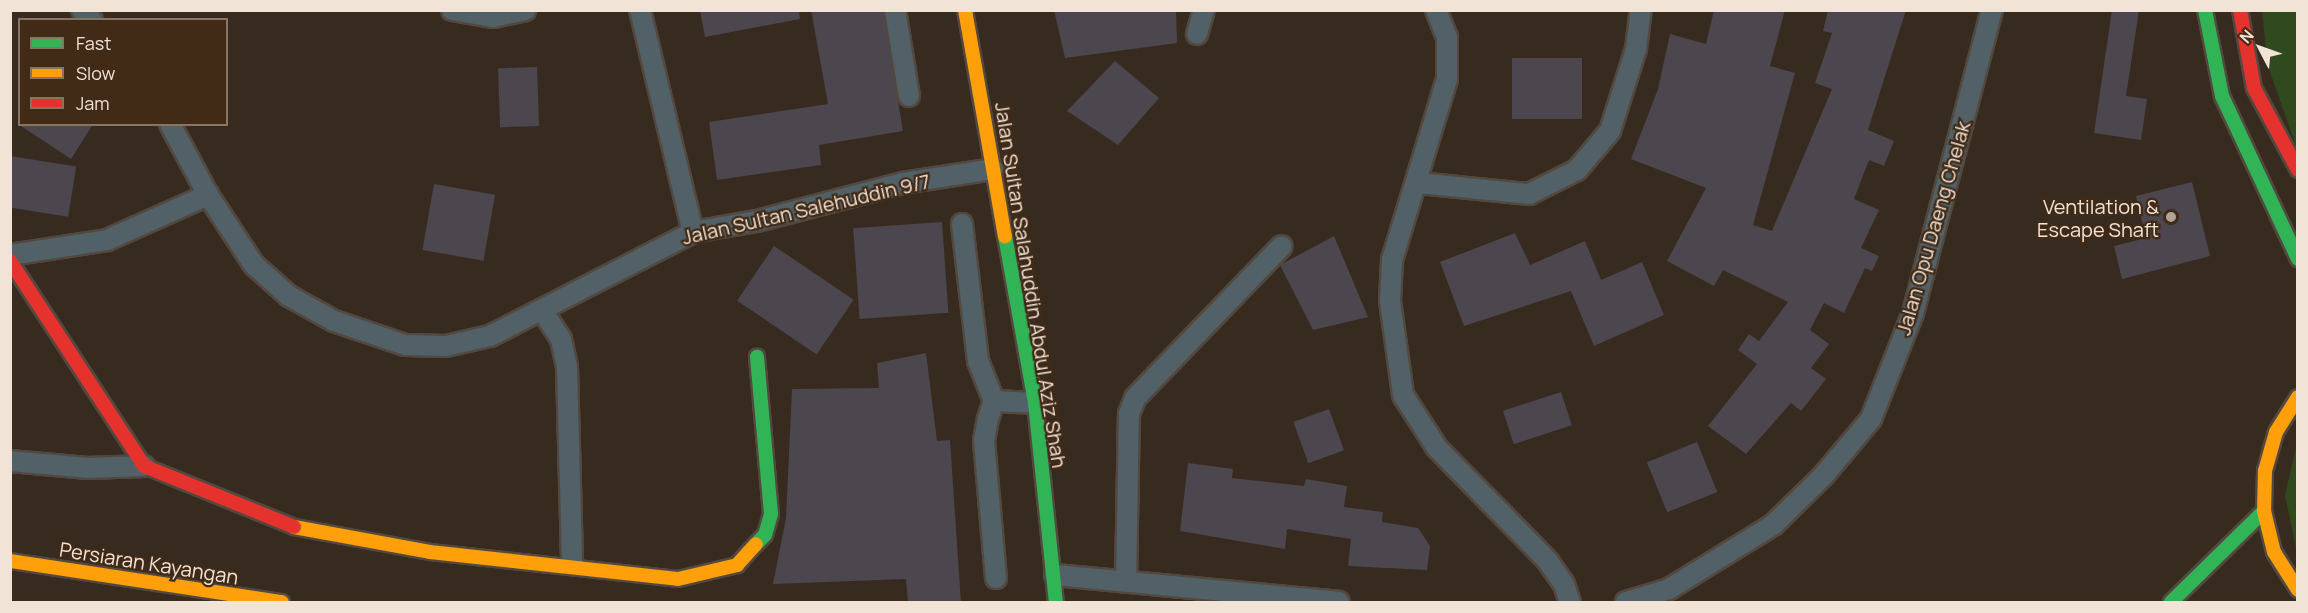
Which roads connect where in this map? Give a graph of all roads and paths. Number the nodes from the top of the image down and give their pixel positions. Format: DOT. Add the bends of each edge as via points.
graph roads {
  1 [pos="452,10"];
  2 [pos="525,10"];
  3 [pos="640,10"];
  4 [pos="895,10"];
  5 [pos="965,10"];
  6 [pos="1204,10"];
  7 [pos="1436,10"];
  8 [pos="1641,10"];
  9 [pos="1992,10"];
  10 [pos="2205,10"];
  11 [pos="2240,10"];
  12 [pos="1197,34"];
  13 [pos="909,96"];
  14 [pos="171,126"];
  15 [pos="993,169"];
  16 [pos="2298,170"];
  17 [pos="1418,183"];
  18 [pos="208,195"];
  19 [pos="963,224"];
  20 [pos="693,232"];
  21 [pos="1282,246"];
  22 [pos="10,255"];
  23 [pos="2298,259"];
  24 [pos="10,261"];
  25 [pos="542,310"];
  26 [pos="757,357"];
  27 [pos="2297,397"];
  28 [pos="994,401"];
  29 [pos="1035,403"];
  30 [pos="10,460"];
  31 [pos="144,466"];
  32 [pos="2264,511"];
  33 [pos="10,561"];
  34 [pos="572,564"];
  35 [pos="1055,575"];
  36 [pos="996,578"];
  37 [pos="1126,582"];
  38 [pos="2298,590"];
  39 [pos="282,603"];
  40 [pos="1056,603"];
  41 [pos="1339,603"];
  42 [pos="1570,603"];
  43 [pos="1626,603"];
  44 [pos="2171,603"];
  1 -- 2 [label="street" via="493,17"];
  3 -- 20 [label="street"];
  4 -- 13 [label="street"];
  5 -- 15 [label="street, Jalan Sultan Salahuddin Abdul Aziz Shah"];
  6 -- 12 [label="street"];
  7 -- 17 [label="street" via="1449,58"];
  8 -- 17 [label="street" via="1636,49 1610,131 1577,170 1529,194"];
  9 -- 43 [label="street, Jalan Opu Daeng Chelak" via="1913,313 1871,419 1824,475 1773,525 1669,589"];
  10 -- 23 [label="street" via="2222,96"];
  11 -- 16 [label="street" via="2254,87"];
  14 -- 18 [label="street, Jalan Sultan Salehuddin 9/7"];
  15 -- 20 [label="street, Jalan Sultan Salehuddin 9/7" via="903,183 757,221"];
  15 -- 29 [label="street, Jalan Sultan Salahuddin Abdul Aziz Shah"];
  17 -- 42 [label="street" via="1392,260 1390,301 1402,395 1437,448 1547,560 1564,584"];
  18 -- 22 [label="street" via="157,222 107,240"];
  18 -- 25 [label="street, Jalan Sultan Salehuddin 9/7" via="254,265 289,296 371,337 405,345 446,346 490,336"];
  19 -- 28 [label="street" via="978,361"];
  20 -- 25 [label="street, Jalan Sultan Salehuddin 9/7"];
  21 -- 37 [label="street" via="1134,398 1129,414"];
  24 -- 31 [label="street"];
  25 -- 34 [label="street" via="561,339 567,368"];
  26 -- 34 [label="street" via="771,514 765,535 751,553 737,566 678,579"];
  27 -- 32 [label="street" via="2273,442 2265,471"];
  28 -- 29 [label="street"];
  28 -- 36 [label="street" via="984,441"];
  29 -- 35 [label="street, Jalan Sultan Salahuddin Abdul Aziz Shah"];
  30 -- 31 [label="street" via="88,468"];
  31 -- 34 [label="street" via="301,530 430,552"];
  32 -- 38 [label="street" via="2274,552"];
  32 -- 44 [label="street"];
  33 -- 39 [label="street, Persiaran Kayangan"];
  35 -- 37 [label="street"];
  35 -- 40 [label="street, Jalan Sultan Salahuddin Abdul Aziz Shah"];
  37 -- 41 [label="street"];
}
